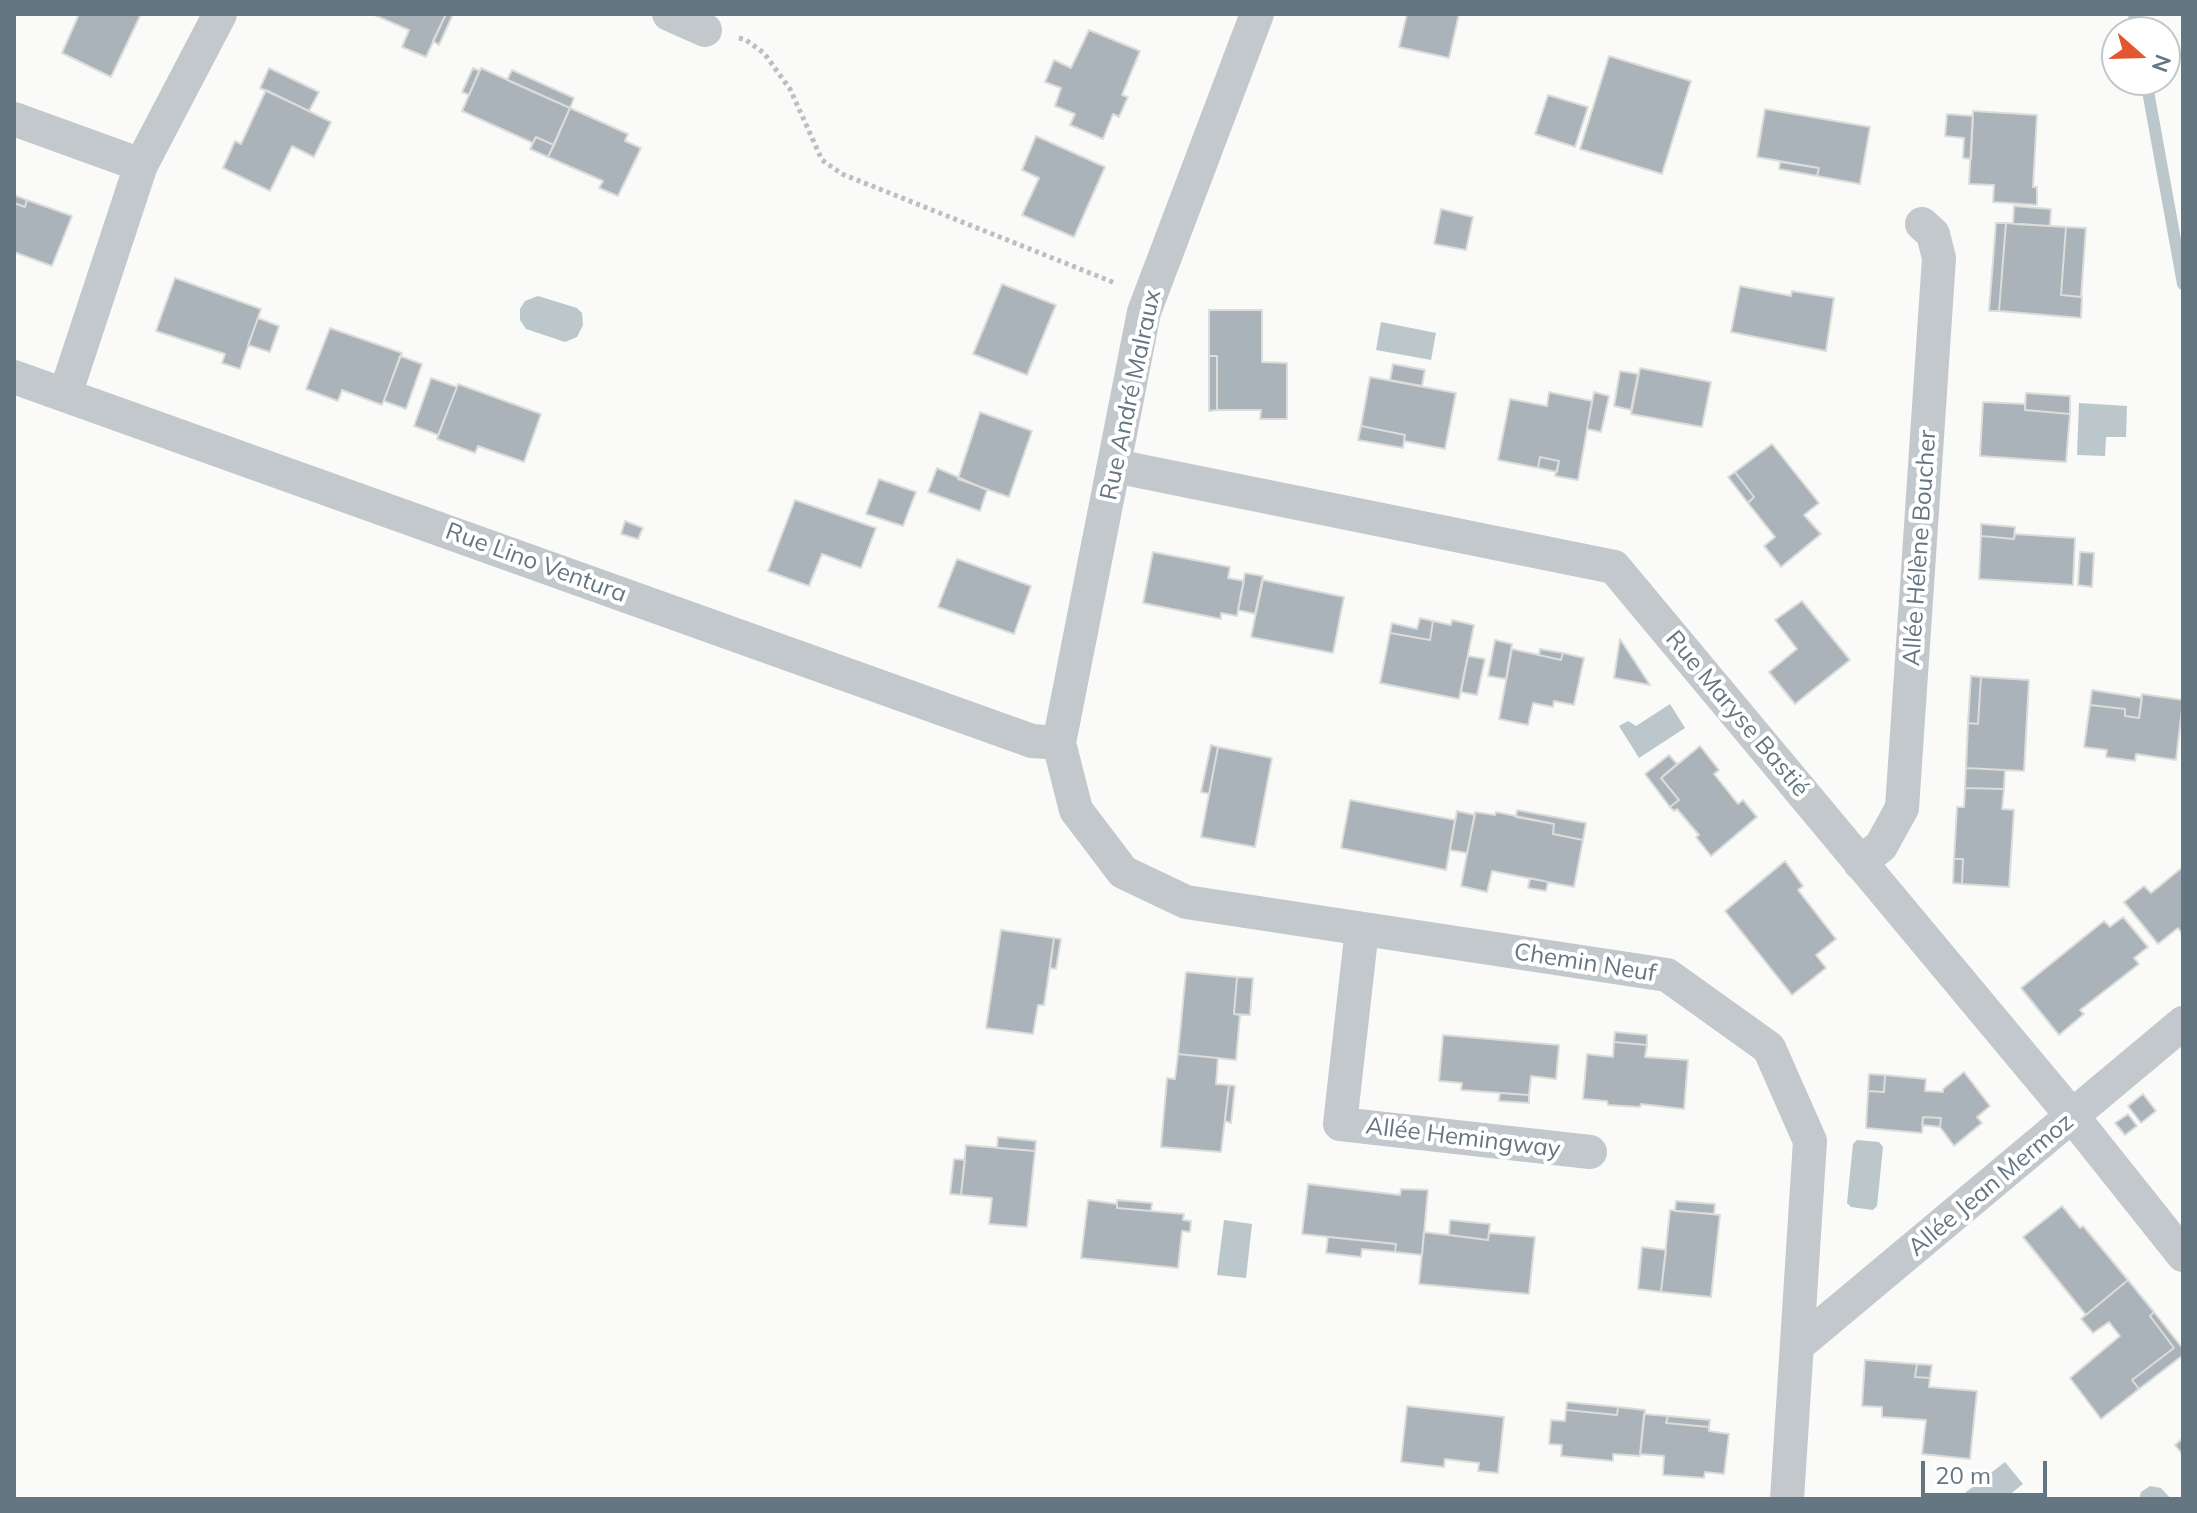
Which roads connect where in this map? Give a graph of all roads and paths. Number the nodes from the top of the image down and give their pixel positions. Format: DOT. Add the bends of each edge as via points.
graph roads {
  1 [pos="220,14"];
  2 [pos="669,14"];
  3 [pos="1257,14"];
  4 [pos="705,30"];
  5 [pos="14,119"];
  6 [pos="141,165"];
  7 [pos="1922,224"];
  8 [pos="1150,297"];
  9 [pos="14,377"];
  10 [pos="65,395"];
  11 [pos="1115,466"];
  12 [pos="1059,743"];
  13 [pos="1860,863"];
  14 [pos="1362,929"];
  15 [pos="2183,1023"];
  16 [pos="2073,1117"];
  17 [pos="1590,1152"];
  18 [pos="2183,1255"];
  19 [pos="1798,1345"];
  20 [pos="1787,1499"];
  1 -- 6 [label="street"];
  2 -- 4 [label="street"];
  3 -- 8 [label="street, Rue André Malraux"];
  4 -- 8 [label="path" via="746,40 764,53 790,89 822,160 842,174"];
  5 -- 6 [label="street"];
  6 -- 10 [label="street"];
  7 -- 13 [label="street, Allée Hélène Boucher" via="1933,234 1939,258 1902,808 1881,846"];
  8 -- 11 [label="street, Rue André Malraux"];
  9 -- 10 [label="street, Rue Lino Ventura"];
  10 -- 12 [label="street, Rue Lino Ventura" via="1032,741"];
  11 -- 12 [label="street, Rue André Malraux"];
  11 -- 13 [label="street, Rue Maryse Bastié" via="1614,567"];
  12 -- 14 [label="street, Chemin Neuf" via="1076,810 1123,872 1186,902"];
  13 -- 16 [label="street, Rue Maryse Bastié"];
  14 -- 17 [label="street, Allée Hemingway" via="1340,1124"];
  14 -- 19 [label="street, Chemin Neuf" via="1667,975 1769,1048 1810,1141"];
  15 -- 16 [label="street, Allée Jean Mermoz"];
  16 -- 18 [label="street, Rue Maryse Bastié"];
  16 -- 19 [label="street, Allée Jean Mermoz"];
  19 -- 20 [label="street, Chemin Neuf"];
}
